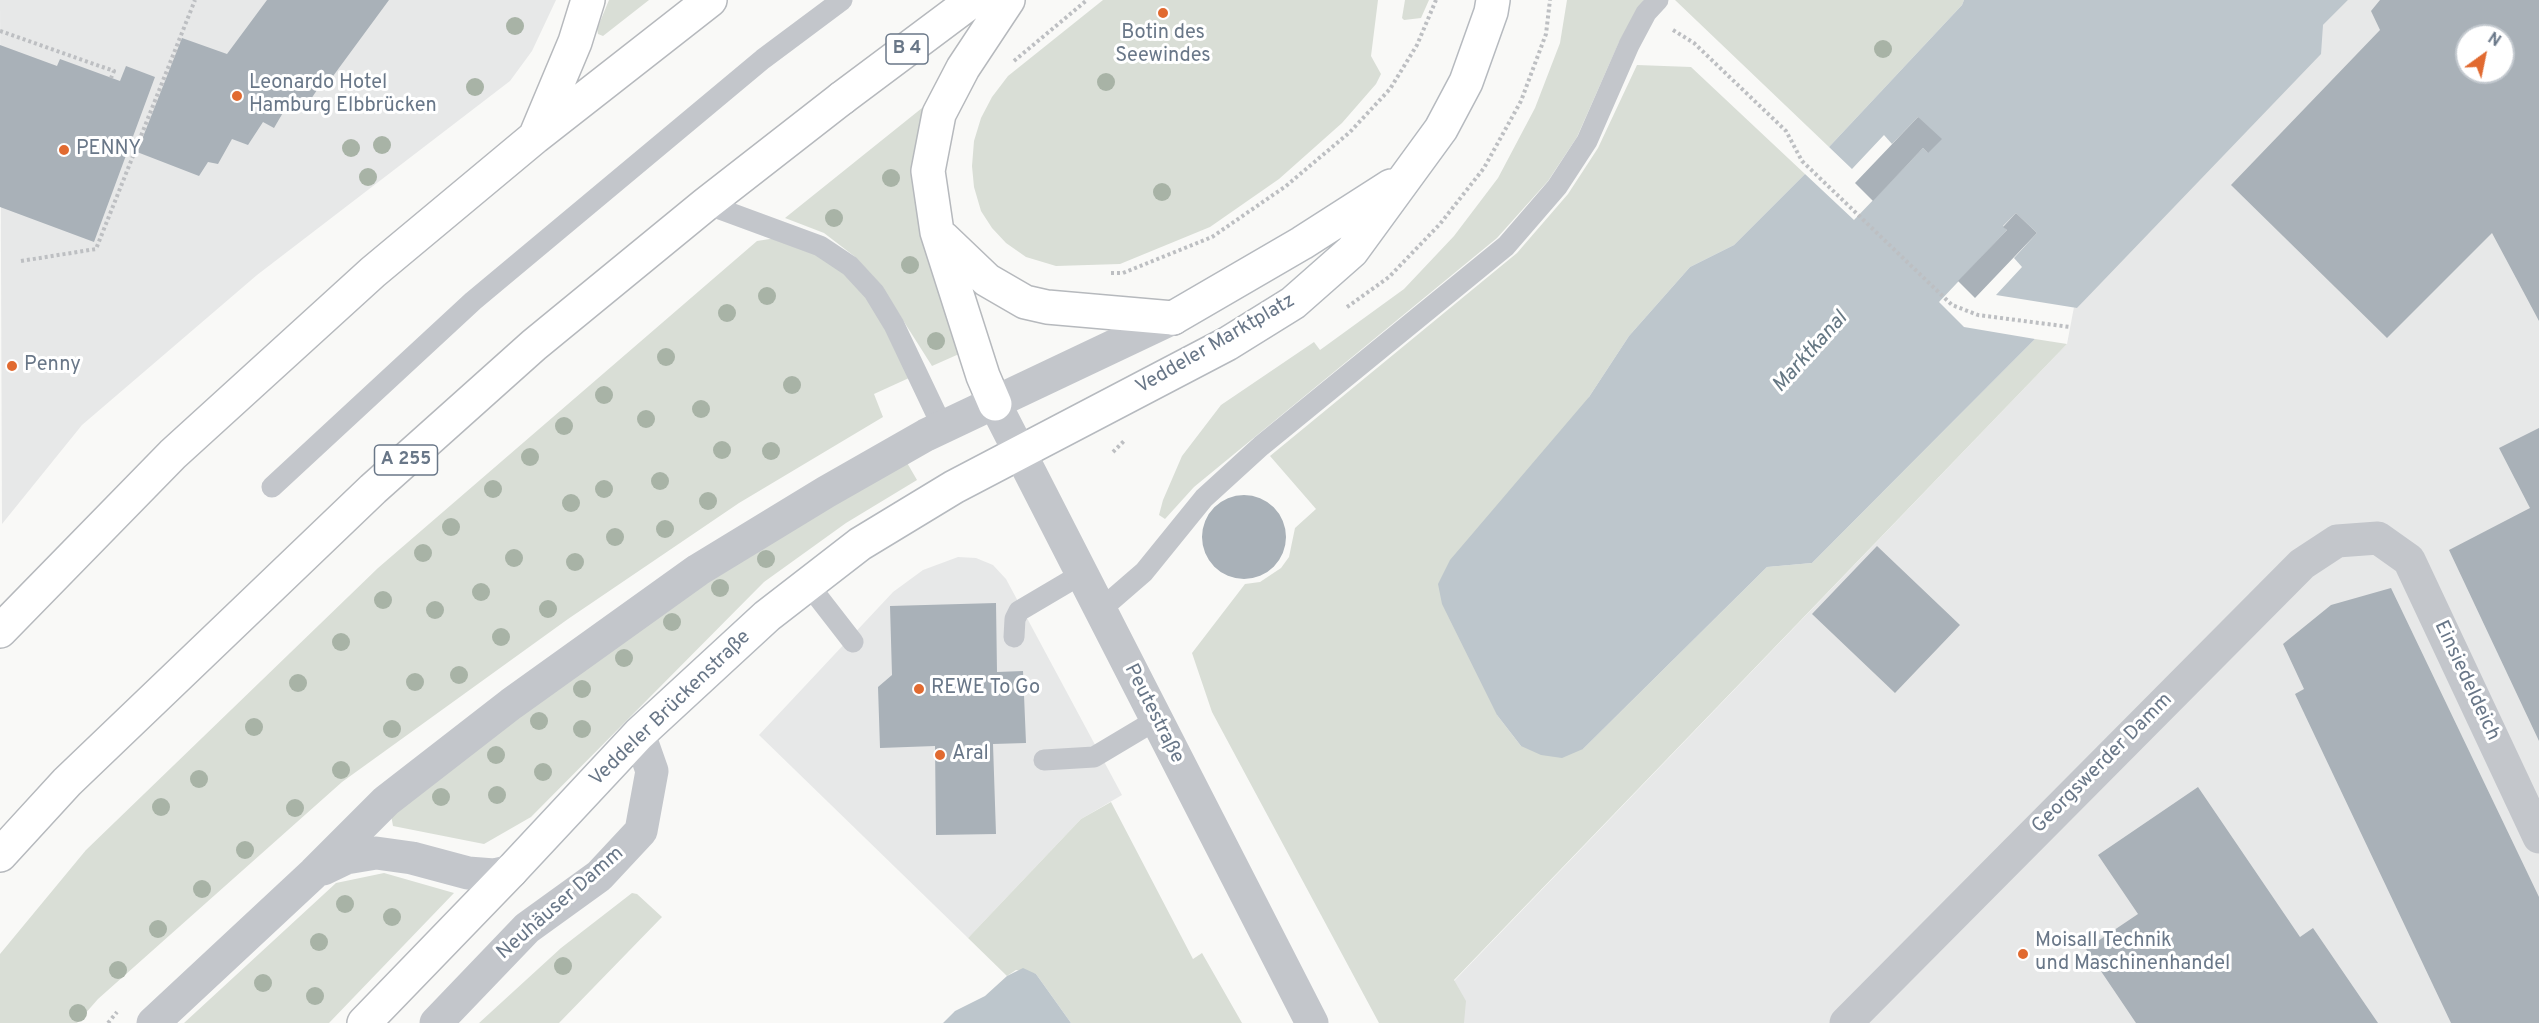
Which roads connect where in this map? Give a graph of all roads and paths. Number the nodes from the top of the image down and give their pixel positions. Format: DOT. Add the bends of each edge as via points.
graph roads {
  1 [pos="195,0"];
  2 [pos="588,0"];
  3 [pos="710,0"];
  4 [pos="842,0"];
  5 [pos="973,0"];
  6 [pos="1008,0"];
  7 [pos="1087,0"];
  8 [pos="1436,0"];
  9 [pos="1493,0"];
  10 [pos="1652,7"];
  11 [pos="0,31"];
  12 [pos="1012,63"];
  13 [pos="111,78"];
  14 [pos="842,98"];
  15 [pos="535,137"];
  16 [pos="1411,174"];
  17 [pos="706,204"];
  18 [pos="937,232"];
  19 [pos="21,261"];
  20 [pos="1099,274"];
  21 [pos="1173,318"];
  22 [pos="2070,327"];
  23 [pos="995,404"];
  24 [pos="943,428"];
  25 [pos="1018,454"];
  26 [pos="272,487"];
  27 [pos="2378,538"];
  28 [pos="1080,575"];
  29 [pos="808,584"];
  30 [pos="1100,611"];
  31 [pos="0,631"];
  32 [pos="1014,637"];
  33 [pos="853,642"];
  34 [pos="1156,720"];
  35 [pos="639,734"];
  36 [pos="1044,760"];
  37 [pos="2539,837"];
  38 [pos="0,855"];
  39 [pos="511,871"];
  40 [pos="314,873"];
  41 [pos="153,1023"];
  42 [pos="363,1023"];
  43 [pos="436,1023"];
  44 [pos="1312,1023"];
  45 [pos="1846,1023"];
  1 -- 19 [label="path" via="96,249"];
  2 -- 15 [label="main road" via="575,42"];
  3 -- 15 [label="main road"];
  4 -- 26 [label="lane" via="763,59 473,300"];
  5 -- 14 [label="main road, B 4"];
  6 -- 18 [label="main road" via="963,68 934,130 928,171"];
  7 -- 12 [label="path"];
  8 -- 20 [label="path" via="1421,37 1390,89 1350,132 1286,186 1212,237 1123,273"];
  9 -- 16 [label="main road, Veddeler Marktplatz" via="1466,82"];
  10 -- 22 [label="path" via="1786,131 1802,161 1952,305 1978,315"];
  10 -- 30 [label="lane" via="1629,45 1587,141 1557,187 1506,246 1204,498 1144,572"];
  11 -- 13 [label="path" via="114,71"];
  14 -- 17 [label="main road, A 255"];
  15 -- 31 [label="main road" via="373,272 173,454"];
  16 -- 21 [label="main road, Veddeler Marktplatz"];
  16 -- 25 [label="main road, Veddeler Marktplatz" via="1352,251 1293,303 1227,344"];
  17 -- 24 [label="lane" via="820,246 850,266 874,292 894,325"];
  17 -- 38 [label="main road, A 255" via="534,345 373,489 67,782"];
  18 -- 21 [label="main road" via="968,265 1025,302"];
  18 -- 23 [label="main road"];
  21 -- 23 [label="street, Veddeler Marktplatz"];
  23 -- 24 [label="street"];
  23 -- 25 [label="street, Peutestraße"];
  24 -- 40 [label="street" via="826,492 670,590 511,704 386,801"];
  25 -- 28 [label="street, Peutestraße"];
  25 -- 29 [label="main road, Veddeler Brückenstraße" via="954,487 860,544"];
  27 -- 37 [label="street, Einsiedeldeich" via="2409,560"];
  27 -- 45 [label="street, Georgswerder Damm" via="2337,541 2302,564"];
  28 -- 30 [label="street, Peutestraße"];
  28 -- 32 [label="lane" via="1019,611"];
  29 -- 33 [label="lane"];
  29 -- 35 [label="main road, Veddeler Brückenstraße" via="767,616"];
  30 -- 34 [label="street, Peutestraße"];
  34 -- 36 [label="lane" via="1094,757"];
  34 -- 44 [label="street, Peutestraße"];
  35 -- 39 [label="main road, Veddeler Brückenstraße"];
  35 -- 43 [label="street, Neuhäuser Damm" via="652,771 641,831 598,876 527,928"];
  39 -- 40 [label="street" via="494,875 468,873 376,853 346,858"];
  39 -- 42 [label="main road, Veddeler Brückenstraße"];
  40 -- 41 [label="street"];
}
